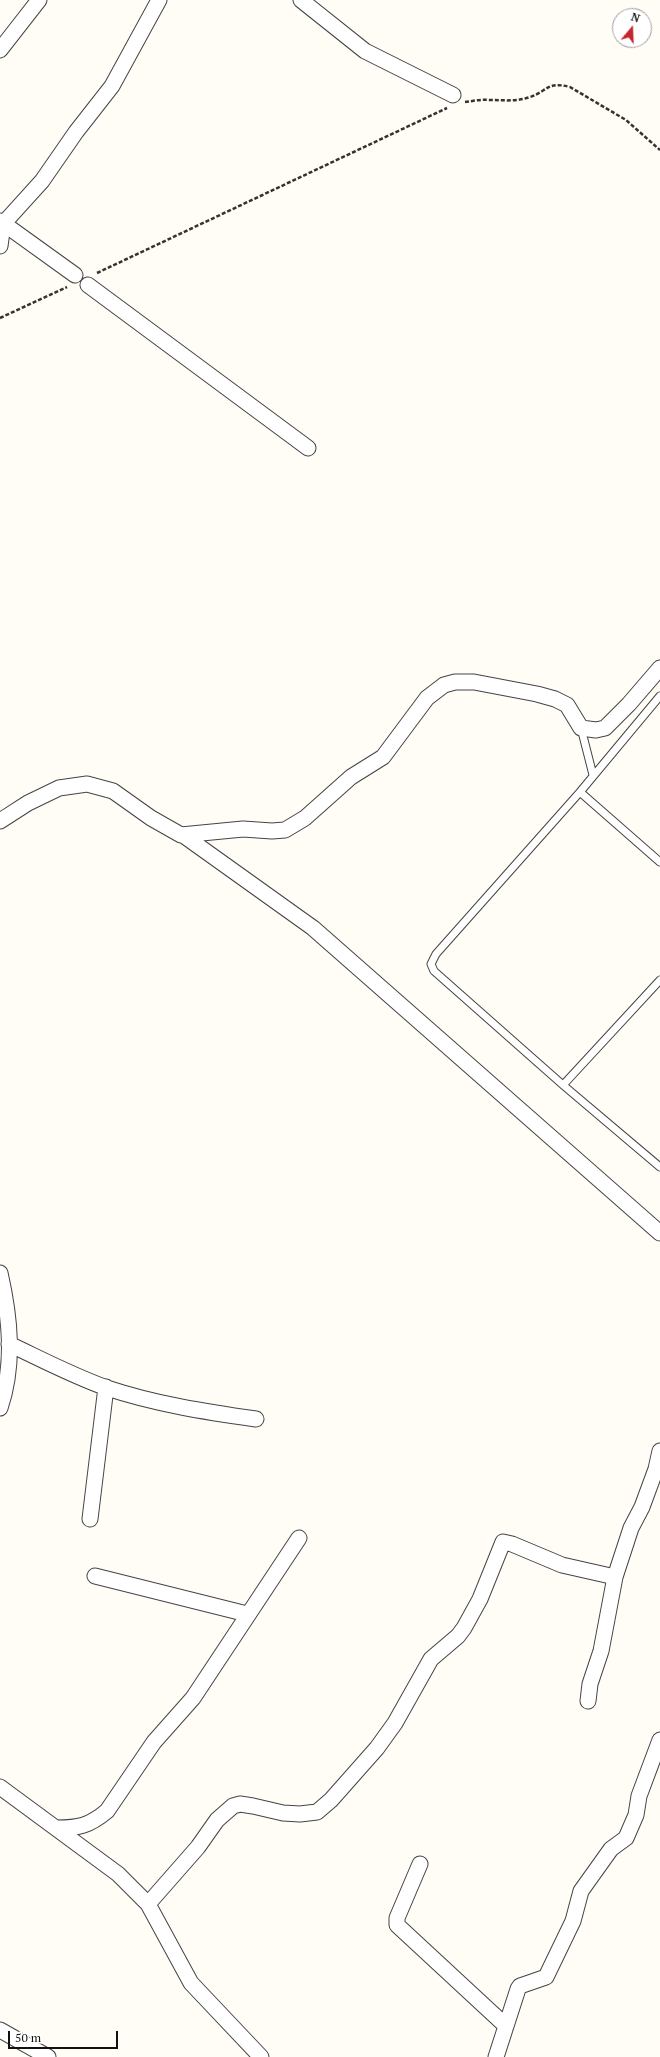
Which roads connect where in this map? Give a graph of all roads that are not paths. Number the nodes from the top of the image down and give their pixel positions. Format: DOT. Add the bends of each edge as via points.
graph roads {
  1 [pos="39,0"];
  2 [pos="159,0"];
  3 [pos="301,0"];
  4 [pos="0,50"];
  5 [pos="455,101"];
  6 [pos="2,222"];
  7 [pos="0,246"];
  8 [pos="73,280"];
  9 [pos="91,280"];
  10 [pos="308,448"];
  11 [pos="660,668"];
  12 [pos="660,696"];
  13 [pos="580,728"];
  14 [pos="593,775"];
  15 [pos="580,792"];
  16 [pos="0,821"];
  17 [pos="183,835"];
  18 [pos="660,862"];
  19 [pos="660,980"];
  20 [pos="563,1085"];
  21 [pos="660,1167"];
  22 [pos="660,1233"];
  23 [pos="0,1273"];
  24 [pos="9,1344"];
  25 [pos="106,1387"];
  26 [pos="0,1408"];
  27 [pos="256,1419"];
  28 [pos="660,1451"];
  29 [pos="90,1519"];
  30 [pos="299,1538"];
  31 [pos="95,1576"];
  32 [pos="615,1577"];
  33 [pos="247,1614"];
  34 [pos="588,1701"];
  35 [pos="660,1740"];
  36 [pos="0,1787"];
  37 [pos="56,1828"];
  38 [pos="420,1864"];
  39 [pos="148,1904"];
  40 [pos="506,2026"];
  41 [pos="0,2030"];
  42 [pos="48,2057"];
  43 [pos="260,2057"];
  44 [pos="496,2057"];
  1 -- 4 [label="street"];
  2 -- 6 [label="street" via="112,86 42,181"];
  3 -- 5 [label="street" via="365,52"];
  6 -- 7 [label="street"];
  6 -- 8 [label="street"];
  9 -- 10 [label="street"];
  11 -- 13 [label="street" via="605,728"];
  12 -- 14 [label="lane"];
  13 -- 14 [label="lane"];
  13 -- 17 [label="street" via="567,705 555,699 474,682 455,682 444,685 427,698 383,757 337,788 294,826 285,830 236,829"];
  14 -- 15 [label="lane"];
  15 -- 18 [label="lane"];
  15 -- 20 [label="lane" via="436,954 431,964 434,971"];
  16 -- 17 [label="street" via="28,803 59,788 86,784 114,791 151,818"];
  17 -- 22 [label="street" via="313,928"];
  19 -- 20 [label="lane"];
  20 -- 21 [label="lane"];
  23 -- 24 [label="street" via="9,1319"];
  24 -- 25 [label="street"];
  24 -- 26 [label="street" via="6,1391"];
  25 -- 27 [label="street" via="201,1411"];
  25 -- 29 [label="street"];
  28 -- 32 [label="street" via="656,1469 631,1528"];
  30 -- 33 [label="street"];
  31 -- 33 [label="street"];
  32 -- 34 [label="street" via="601,1651 590,1684"];
  32 -- 39 [label="street" via="562,1565 503,1542 480,1599 464,1628 431,1659 377,1748 331,1800 317,1812 300,1814 240,1804 233,1806 217,1820 198,1847"];
  33 -- 37 [label="street" via="193,1698 154,1742 107,1811 80,1828"];
  35 -- 40 [label="street" via="626,1838 611,1850 581,1891 573,1920 546,1977 518,1989"];
  36 -- 37 [label="street"];
  37 -- 39 [label="street" via="118,1874"];
  38 -- 40 [label="street" via="397,1918 397,1925"];
  39 -- 43 [label="street" via="191,1984"];
  40 -- 44 [label="street"];
  41 -- 42 [label="street"];
}
